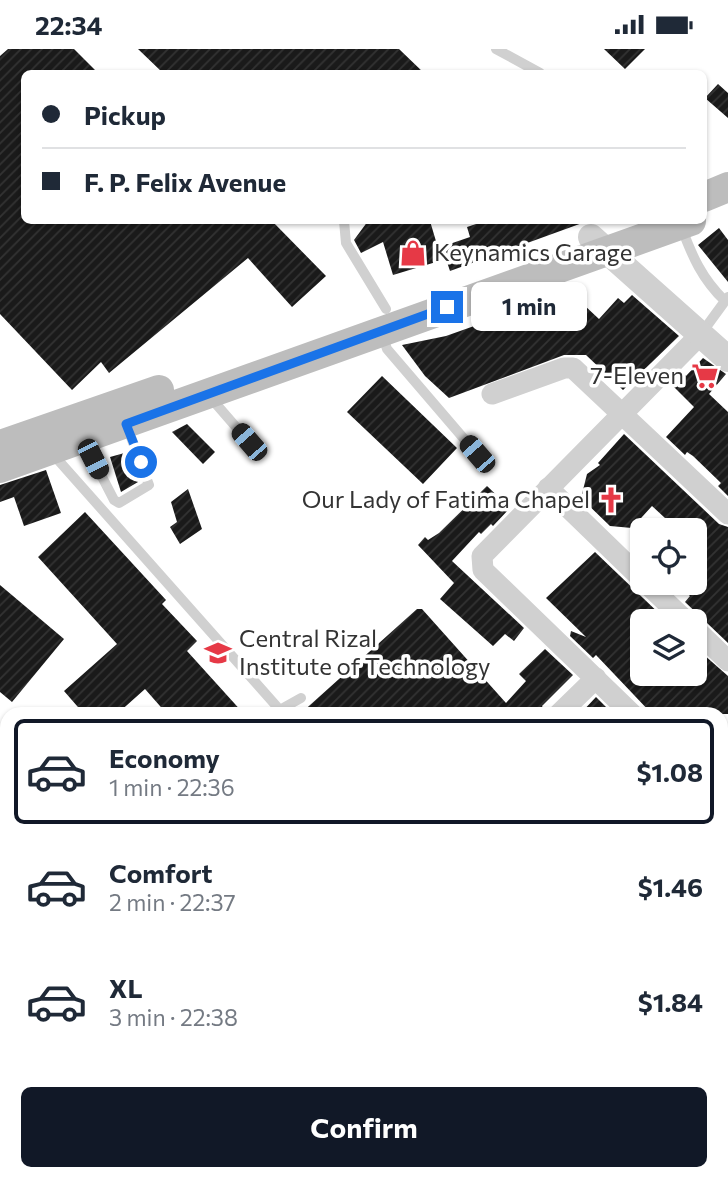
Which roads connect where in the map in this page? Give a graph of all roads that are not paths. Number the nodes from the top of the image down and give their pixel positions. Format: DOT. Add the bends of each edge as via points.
graph roads {
  1 [pos="496,49"];
  2 [pos="534,70"];
  3 [pos="728,187"];
  4 [pos="707,196"];
  5 [pos="728,208"];
  6 [pos="707,214"];
  7 [pos="344,224"];
  8 [pos="633,224"];
  9 [pos="674,224"];
  10 [pos="690,224"];
  11 [pos="599,244"];
  12 [pos="726,299"];
  13 [pos="380,318"];
  14 [pos="701,334"];
  15 [pos="728,359"];
  16 [pos="204,385"];
  17 [pos="492,394"];
  18 [pos="622,413"];
  19 [pos="126,424"];
  20 [pos="82,439"];
  21 [pos="249,442"];
  22 [pos="41,443"];
  23 [pos="0,445"];
  24 [pos="477,454"];
  25 [pos="0,468"];
  26 [pos="548,488"];
  27 [pos="728,514"];
  28 [pos="630,567"];
  29 [pos="659,595"];
  30 [pos="673,609"];
  31 [pos="707,641"];
  32 [pos="728,661"];
  33 [pos="596,678"];
  34 [pos="301,698"];
  35 [pos="273,707"];
  36 [pos="286,707"];
  37 [pos="566,707"];
  38 [pos="625,707"];
  1 -- 2 [label="lane"];
  3 -- 4 [label="main road"];
  5 -- 6 [label="main road"];
  7 -- 13 [label="lane" via="346,243"];
  8 -- 11 [label="main road"];
  9 -- 11 [label="main road"];
  10 -- 12 [label="lane" via="698,268"];
  11 -- 13 [label="main road"];
  11 -- 14 [label="street"];
  12 -- 14 [label="lane"];
  13 -- 16 [label="main road"];
  13 -- 24 [label="lane" via="387,349"];
  14 -- 15 [label="street"];
  14 -- 18 [label="street"];
  16 -- 19 [label="main road"];
  16 -- 21 [label="lane"];
  16 -- 22 [label="main road"];
  17 -- 18 [label="street" via="569,367"];
  18 -- 26 [label="street"];
  18 -- 27 [label="street"];
  19 -- 20 [label="main road"];
  19 -- 20 [label="lane" via="149,485 119,503"];
  20 -- 22 [label="main road"];
  22 -- 23 [label="main road"];
  22 -- 25 [label="main road"];
  22 -- 35 [label="lane"];
  26 -- 28 [label="street"];
  26 -- 33 [label="street" via="482,556 483,570"];
  29 -- 30 [label="street"];
  31 -- 32 [label="street"];
  33 -- 37 [label="street"];
  33 -- 38 [label="street"];
  34 -- 36 [label="lane"];
}
